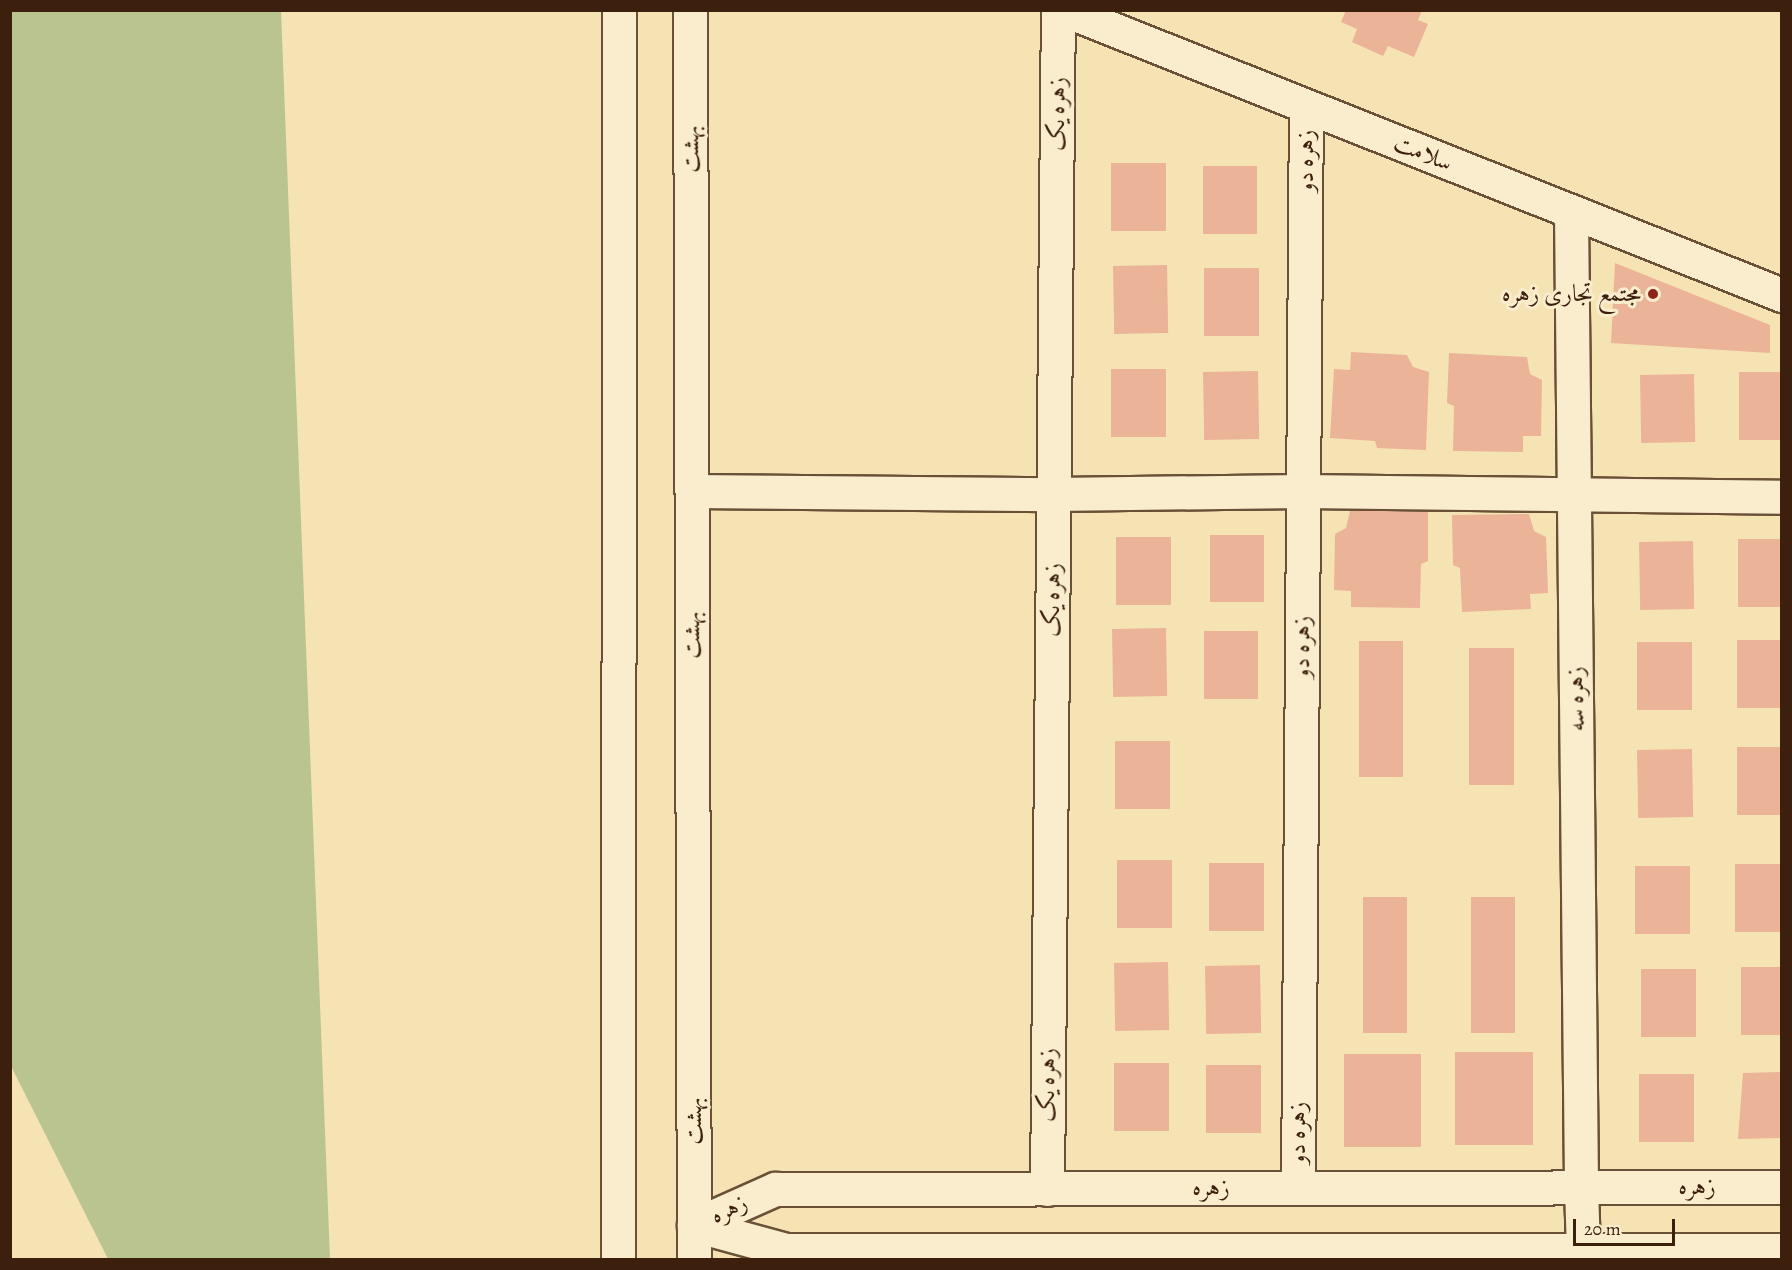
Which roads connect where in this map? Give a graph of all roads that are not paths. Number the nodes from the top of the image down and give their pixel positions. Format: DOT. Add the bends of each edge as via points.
graph roads {
  1 [pos="619,10"];
  2 [pos="690,10"];
  3 [pos="1058,10"];
  4 [pos="1065,10"];
  5 [pos="1306,106"];
  6 [pos="1571,212"];
  7 [pos="1782,296"];
  8 [pos="692,491"];
  9 [pos="1303,491"];
  10 [pos="1053,494"];
  11 [pos="1574,496"];
  12 [pos="1782,497"];
  13 [pos="1581,1187"];
  14 [pos="1782,1187"];
  15 [pos="1047,1188"];
  16 [pos="1298,1188"];
  17 [pos="694,1225"];
  18 [pos="1583,1249"];
  19 [pos="1782,1250"];
  20 [pos="618,1260"];
  21 [pos="694,1260"];
  1 -- 20 [label="street"];
  2 -- 8 [label="street, بهشت"];
  3 -- 10 [label="street, زهره یک"];
  4 -- 5 [label="street, سلامت"];
  5 -- 6 [label="street, سلامت"];
  5 -- 9 [label="street, زهره دو"];
  6 -- 7 [label="street, سلامت"];
  6 -- 11 [label="street, زهره سه"];
  8 -- 10 [label="street"];
  8 -- 17 [label="street, بهشت"];
  9 -- 10 [label="street"];
  9 -- 11 [label="street"];
  9 -- 16 [label="street, زهره دو"];
  10 -- 15 [label="street, زهره یک"];
  11 -- 12 [label="street"];
  11 -- 13 [label="street, زهره سه"];
  13 -- 14 [label="street, زهره"];
  13 -- 16 [label="street, زهره"];
  13 -- 18 [label="street, زهره سه"];
  15 -- 16 [label="street, زهره"];
  15 -- 17 [label="street, زهره" via="774,1189"];
  17 -- 18 [label="street, زهره" via="786,1250"];
  17 -- 21 [label="street, بهشت"];
  18 -- 19 [label="street, زهره"];
}
